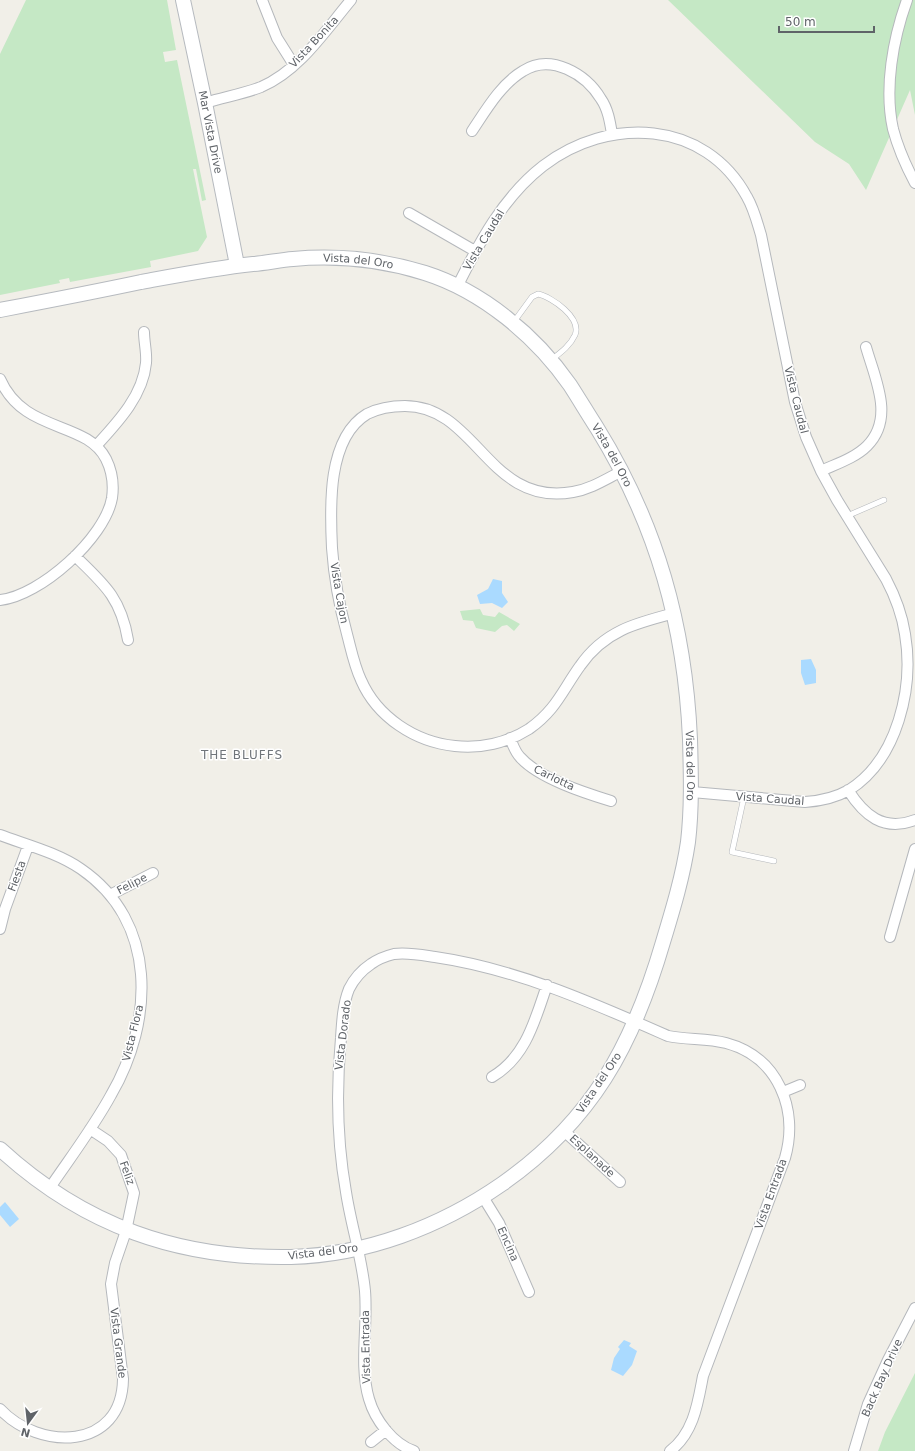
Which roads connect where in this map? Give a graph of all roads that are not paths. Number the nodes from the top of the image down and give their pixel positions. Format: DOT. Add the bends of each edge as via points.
graph roads {
  1 [pos="183,0"];
  2 [pos="262,0"];
  3 [pos="351,0"];
  4 [pos="907,0"];
  5 [pos="294,65"];
  6 [pos="205,102"];
  7 [pos="472,131"];
  8 [pos="612,134"];
  9 [pos="915,183"];
  10 [pos="409,213"];
  11 [pos="475,251"];
  12 [pos="237,265"];
  13 [pos="457,287"];
  14 [pos="0,310"];
  15 [pos="513,324"];
  16 [pos="144,332"];
  17 [pos="866,347"];
  18 [pos="550,361"];
  19 [pos="0,379"];
  20 [pos="96,446"];
  21 [pos="622,471"];
  22 [pos="821,471"];
  23 [pos="884,500"];
  24 [pos="847,516"];
  25 [pos="75,556"];
  26 [pos="0,600"];
  27 [pos="675,613"];
  28 [pos="128,640"];
  29 [pos="911,651"];
  30 [pos="510,738"];
  31 [pos="848,790"];
  32 [pos="692,792"];
  33 [pos="744,797"];
  34 [pos="611,800"];
  35 [pos="915,822"];
  36 [pos="0,835"];
  37 [pos="28,846"];
  38 [pos="915,849"];
  39 [pos="774,861"];
  40 [pos="153,873"];
  41 [pos="110,895"];
  42 [pos="0,929"];
  43 [pos="890,937"];
  44 [pos="547,985"];
  45 [pos="636,1022"];
  46 [pos="492,1077"];
  47 [pos="800,1084"];
  48 [pos="783,1092"];
  49 [pos="90,1129"];
  50 [pos="564,1131"];
  51 [pos="0,1150"];
  52 [pos="620,1182"];
  53 [pos="49,1189"];
  54 [pos="483,1197"];
  55 [pos="126,1231"];
  56 [pos="357,1248"];
  57 [pos="529,1292"];
  58 [pos="915,1308"];
  59 [pos="0,1409"];
  60 [pos="386,1430"];
  61 [pos="371,1442"];
  62 [pos="414,1451"];
  63 [pos="670,1451"];
  64 [pos="854,1451"];
  1 -- 6 [label="street, Mar Vista Drive"];
  2 -- 5 [label="street" via="277,38"];
  3 -- 5 [label="street, Vista Bonita"];
  4 -- 9 [label="street" via="896,40 890,110 896,139"];
  5 -- 6 [label="street, Vista Bonita" via="262,87"];
  6 -- 12 [label="street, Mar Vista Drive"];
  7 -- 8 [label="street" via="495,98 514,77 537,65 547,64 560,66 577,74 591,85 608,113"];
  8 -- 11 [label="street, Vista Caudal" via="579,144 542,167 506,204"];
  8 -- 22 [label="street, Vista Caudal" via="652,132 690,144 723,166 747,197 761,234 795,402 806,437"];
  10 -- 11 [label="street"];
  11 -- 13 [label="street, Vista Caudal"];
  12 -- 13 [label="street, Vista del Oro" via="291,259 351,258 424,272"];
  12 -- 14 [label="street, Vista del Oro"];
  13 -- 15 [label="street, Vista del Oro"];
  15 -- 18 [label="street, Vista del Oro" via="538,346"];
  15 -- 18 [label="lane" via="532,297 538,294 546,296 565,310 574,322 575,334 568,346"];
  16 -- 20 [label="street" via="146,363 140,385 129,406"];
  17 -- 22 [label="street" via="881,399 880,423 866,446 856,454"];
  18 -- 21 [label="street, Vista del Oro" via="570,385"];
  19 -- 20 [label="street" via="10,397 21,409"];
  20 -- 25 [label="street" via="111,470 112,498 98,528"];
  21 -- 27 [label="street, Vista del Oro" via="658,555"];
  21 -- 30 [label="street, Vista Cajon" via="590,487 573,492 536,491 507,477 457,426 443,416 411,406 394,406 368,414 352,427 341,443 336,459 332,495 333,562 340,606 355,666 362,683 376,704 396,724 428,741 463,747 481,746"];
  22 -- 24 [label="street, Vista Caudal"];
  23 -- 24 [label="lane"];
  24 -- 29 [label="street, Vista Caudal" via="886,579"];
  25 -- 26 [label="street" via="55,574 27,592"];
  25 -- 28 [label="street" via="111,593 120,609"];
  27 -- 30 [label="street, Vista Cajon" via="636,623 605,640 580,666 554,707 541,720"];
  27 -- 32 [label="street, Vista del Oro" via="686,682"];
  29 -- 31 [label="street, Vista Caudal" via="906,689 893,734 871,770"];
  30 -- 34 [label="street, Carlotta" via="519,756 528,766 568,786"];
  31 -- 33 [label="street, Vista Caudal" via="824,799 805,802"];
  31 -- 35 [label="street" via="858,807 876,820"];
  32 -- 33 [label="street, Vista Caudal"];
  32 -- 45 [label="street, Vista del Oro" via="687,847 677,894 651,984"];
  33 -- 39 [label="lane" via="732,852"];
  36 -- 37 [label="street, Vista Flora"];
  37 -- 41 [label="street, Vista Flora" via="80,868"];
  37 -- 42 [label="street, Fiesta"];
  38 -- 43 [label="street"];
  40 -- 41 [label="street, Felipe"];
  41 -- 49 [label="street, Vista Flora" via="123,912 139,951 142,993 134,1039 123,1070 112,1095"];
  44 -- 45 [label="street, Vista Dorado"];
  44 -- 46 [label="street" via="529,1038 509,1064"];
  44 -- 56 [label="street, Vista Dorado" via="481,966 406,953 381,958 370,964 356,978 345,1003 338,1091 341,1156"];
  45 -- 48 [label="street, Vista Entrada" via="668,1036 713,1040 739,1048 765,1066"];
  45 -- 50 [label="street, Vista del Oro" via="605,1079"];
  47 -- 48 [label="street"];
  48 -- 63 [label="street, Vista Entrada" via="790,1127 785,1158 704,1376 698,1407 691,1424"];
  49 -- 53 [label="street, Vista Flora"];
  49 -- 55 [label="street, Feliz" via="108,1141 121,1155 132,1185 133,1199"];
  50 -- 52 [label="street, Esplanade"];
  50 -- 54 [label="street, Vista del Oro" via="527,1166"];
  51 -- 53 [label="street, Vista del Oro"];
  53 -- 55 [label="street, Vista del Oro" via="85,1211"];
  54 -- 56 [label="street, Vista del Oro" via="419,1229"];
  54 -- 57 [label="street, Encina" via="499,1223"];
  55 -- 56 [label="street, Vista del Oro" via="182,1247 222,1254 301,1256"];
  55 -- 59 [label="street, Vista Grande" via="111,1284 123,1379 119,1407 112,1420 88,1438 76,1442 51,1442 26,1432"];
  56 -- 60 [label="street, Vista Entrada" via="365,1292 365,1382 371,1404"];
  58 -- 64 [label="street, Back Bay Drive" via="868,1404"];
  60 -- 61 [label="street"];
  60 -- 62 [label="street, Vista Entrada"];
}
